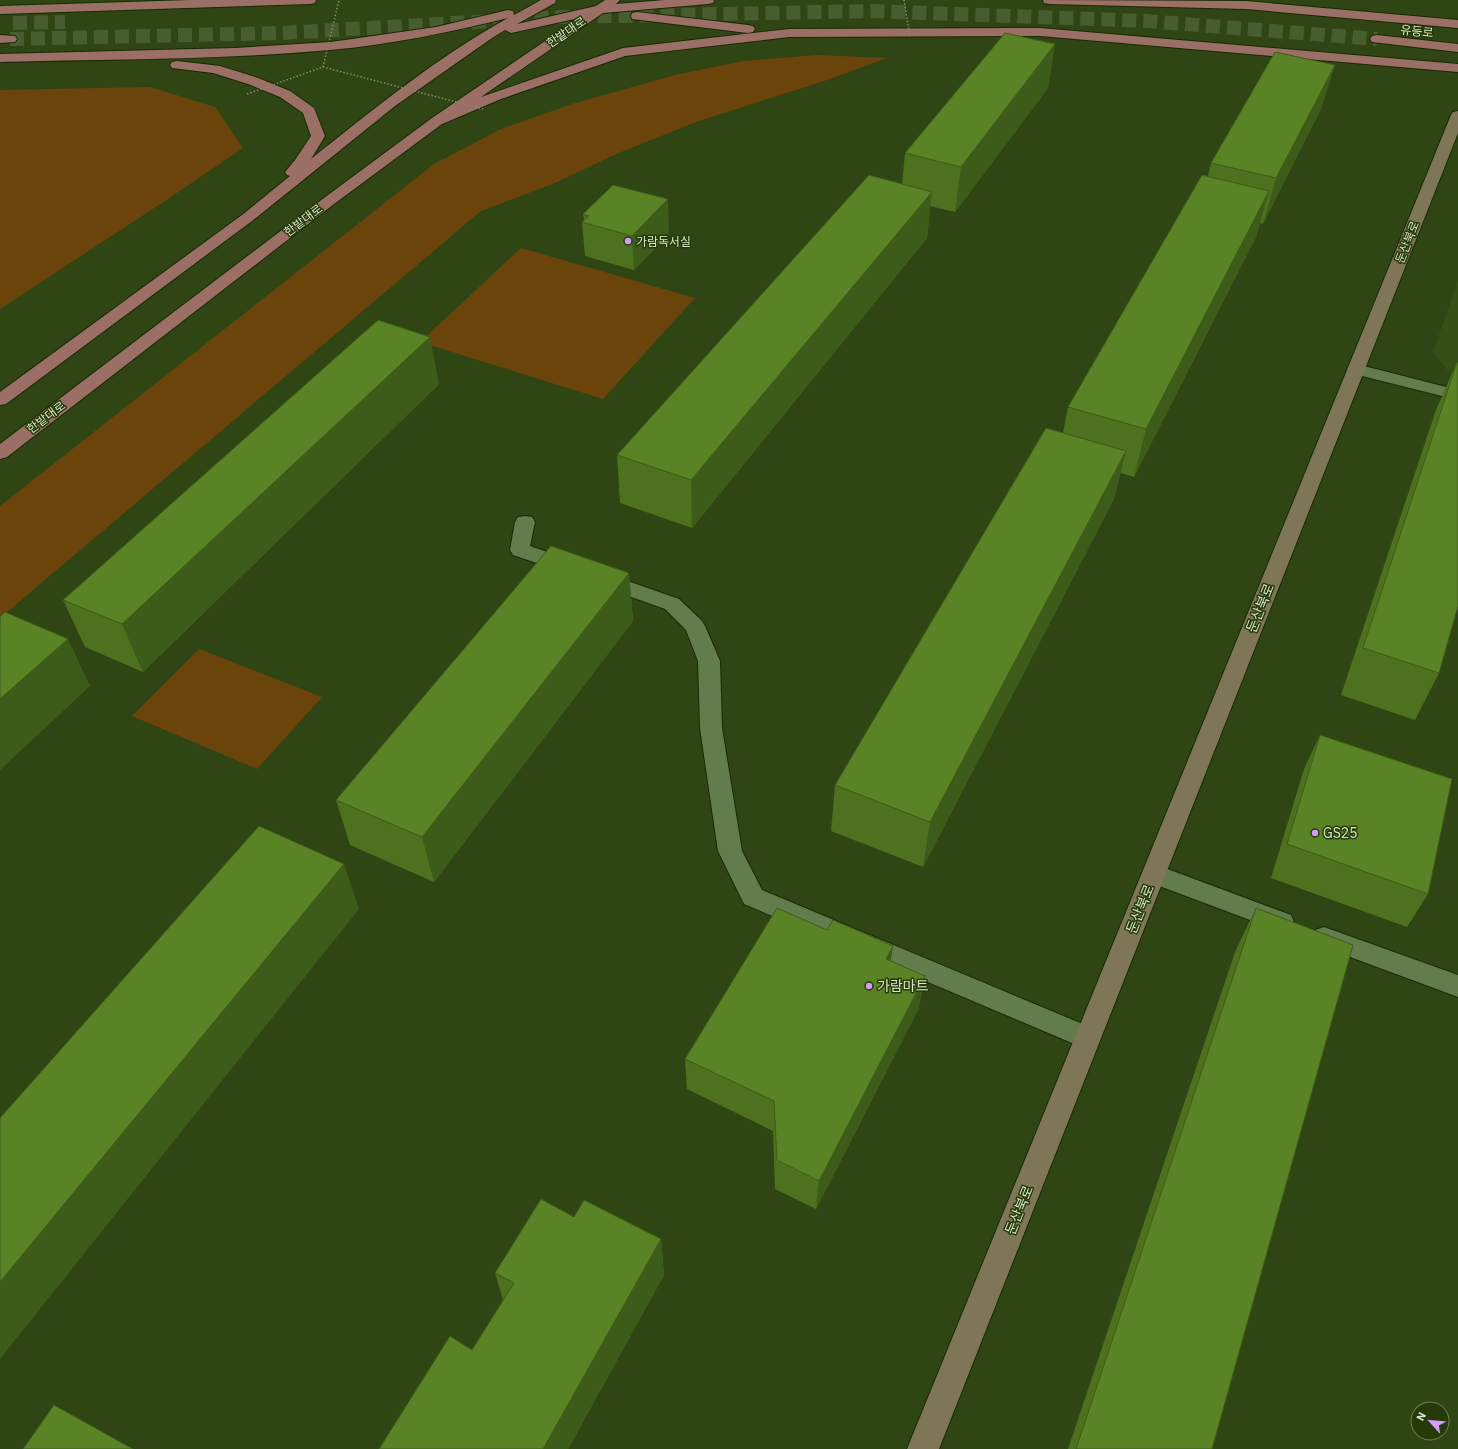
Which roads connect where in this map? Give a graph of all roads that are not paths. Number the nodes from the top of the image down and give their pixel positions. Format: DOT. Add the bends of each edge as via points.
graph roads {
  1 [pos="310,0"];
  2 [pos="546,0"];
  3 [pos="550,0"];
  4 [pos="614,0"];
  5 [pos="708,0"];
  6 [pos="1049,0"];
  7 [pos="579,3"];
  8 [pos="0,10"];
  9 [pos="597,10"];
  10 [pos="1458,24"];
  11 [pos="789,33"];
  12 [pos="487,35"];
  13 [pos="1458,35"];
  14 [pos="1458,48"];
  15 [pos="56,56"];
  16 [pos="0,58"];
  17 [pos="1458,68"];
  18 [pos="1458,115"];
  19 [pos="437,121"];
  20 [pos="247,218"];
  21 [pos="1356,368"];
  22 [pos="1458,396"];
  23 [pos="0,400"];
  24 [pos="0,452"];
  25 [pos="525,522"];
  26 [pos="1154,874"];
  27 [pos="1458,986"];
  28 [pos="1088,1038"];
  29 [pos="923,1449"];
  1 -- 8 [label="main road"];
  2 -- 15 [label="main road" via="500,17 436,31 331,46 235,52"];
  3 -- 12 [label="main road"];
  4 -- 9 [label="main road, 한밭대로"];
  5 -- 9 [label="main road"];
  6 -- 10 [label="main road" via="1246,6"];
  7 -- 9 [label="main road"];
  9 -- 11 [label="main road"];
  9 -- 12 [label="main road"];
  9 -- 19 [label="main road, 한밭대로"];
  11 -- 17 [label="main road" via="1040,32"];
  11 -- 19 [label="main road" via="623,52 496,96"];
  12 -- 20 [label="main road" via="390,103"];
  13 -- 14 [label="main road, 유등로" via="1377,33"];
  15 -- 16 [label="main road"];
  15 -- 20 [label="main road" via="215,69 285,94 309,111 318,136 301,163"];
  18 -- 21 [label="main road, 둔산북로"];
  19 -- 24 [label="main road, 한밭대로" via="328,201"];
  20 -- 23 [label="main road"];
  21 -- 22 [label="street"];
  21 -- 26 [label="main road, 둔산북로"];
  25 -- 28 [label="street" via="520,550 672,604 695,626 709,661 711,728 730,851 753,897"];
  26 -- 27 [label="street"];
  26 -- 28 [label="main road, 둔산북로"];
  28 -- 29 [label="main road, 둔산북로"];
}
